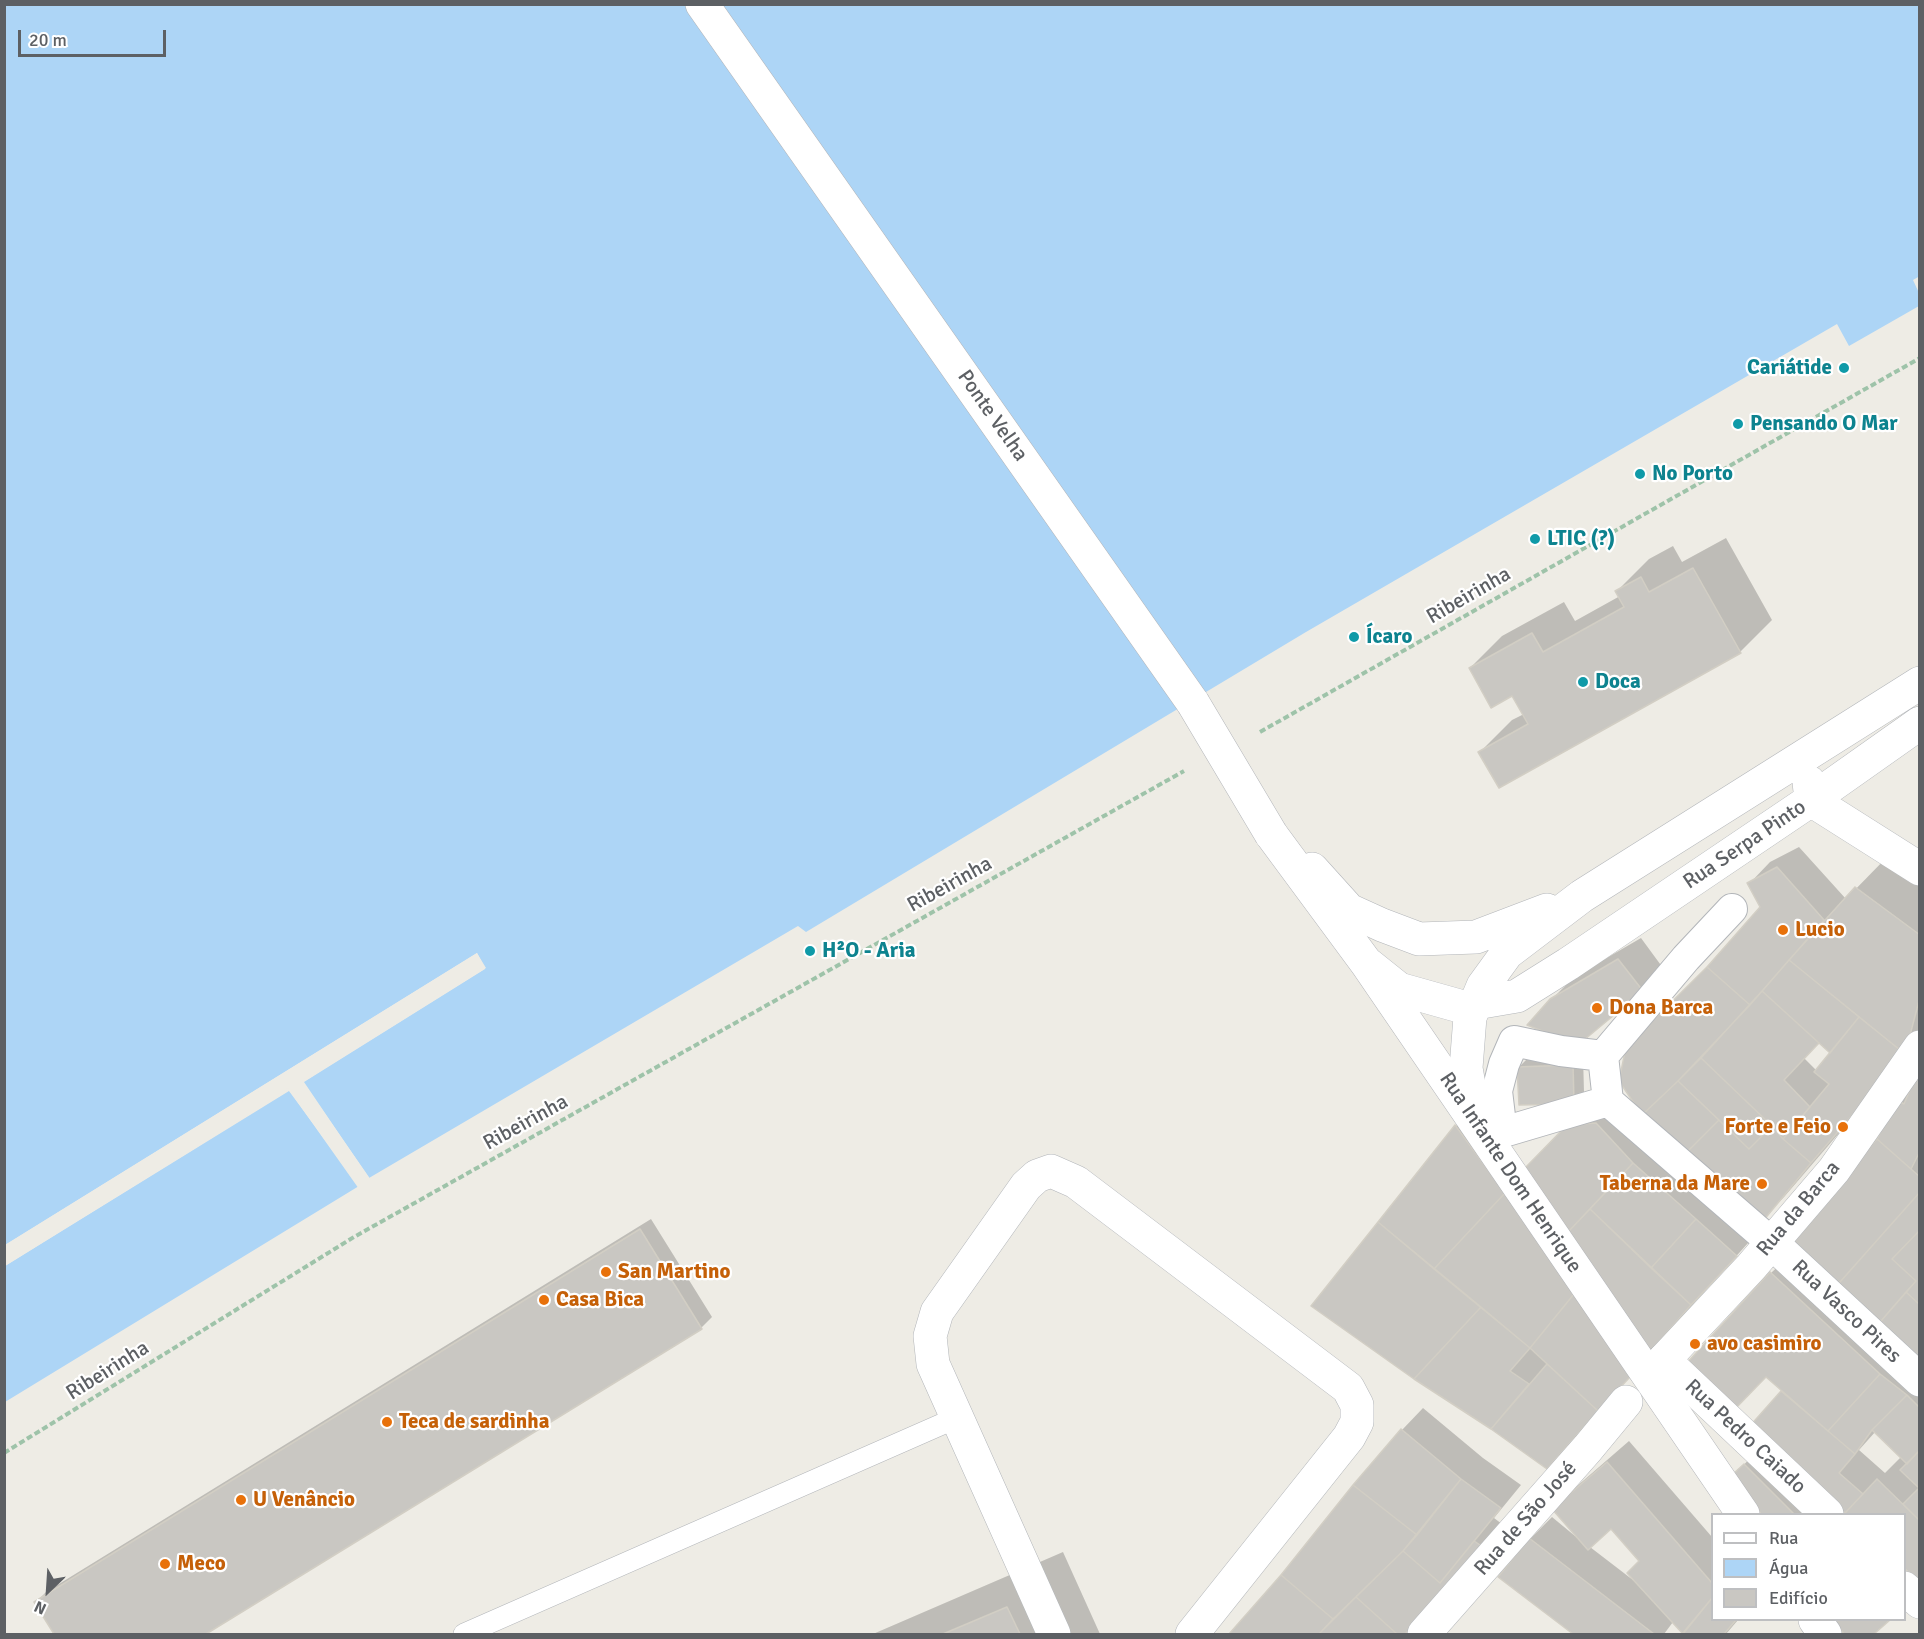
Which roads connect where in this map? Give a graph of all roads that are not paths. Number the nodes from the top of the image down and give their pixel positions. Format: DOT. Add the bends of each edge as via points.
graph roads {
  1 [pos="702,4"];
  2 [pos="1920,682"];
  3 [pos="1905,698"];
  4 [pos="1920,723"];
  5 [pos="1840,733"];
  6 [pos="1811,800"];
  7 [pos="1276,831"];
  8 [pos="1920,869"];
  9 [pos="1582,896"];
  10 [pos="1732,909"];
  11 [pos="1367,964"];
  12 [pos="1476,1003"];
  13 [pos="1920,1047"];
  14 [pos="1603,1056"];
  15 [pos="1608,1101"];
  16 [pos="1496,1135"];
  17 [pos="1505,1166"];
  18 [pos="1772,1243"];
  19 [pos="1664,1360"];
  20 [pos="1920,1380"];
  21 [pos="1626,1402"];
  22 [pos="957,1418"];
  23 [pos="1742,1513"];
  24 [pos="1825,1513"];
  25 [pos="1906,1589"];
  26 [pos="1920,1602"];
  27 [pos="1816,1621"];
  28 [pos="464,1635"];
  29 [pos="1054,1635"];
  30 [pos="1192,1635"];
  31 [pos="1424,1635"];
  32 [pos="1825,1635"];
  1 -- 7 [label="street, Ponte Velha, bridge" via="1194,703"];
  2 -- 3 [label="street, Rua Serpa Pinto"];
  3 -- 5 [label="street, Rua Serpa Pinto"];
  4 -- 6 [label="street, Rua Serpa Pinto"];
  5 -- 6 [label="street" via="1814,765 1808,783"];
  5 -- 9 [label="street, Rua Serpa Pinto"];
  6 -- 8 [label="street"];
  6 -- 12 [label="street, Rua Serpa Pinto" via="1517,996"];
  7 -- 9 [label="street" via="1349,910 1419,939 1476,937"];
  7 -- 11 [label="street, Rua Infante Dom Henrique"];
  9 -- 12 [label="street" via="1507,953"];
  10 -- 14 [label="street"];
  11 -- 12 [label="street, Rua Serpa Pinto" via="1399,989 1463,1007"];
  11 -- 17 [label="street, Rua Infante Dom Henrique"];
  12 -- 16 [label="street" via="1470,1017 1466,1068 1472,1102"];
  13 -- 18 [label="street, Rua da Barca" via="1834,1170"];
  14 -- 15 [label="street"];
  14 -- 16 [label="street" via="1514,1041 1497,1091"];
  15 -- 16 [label="street"];
  15 -- 18 [label="street"];
  16 -- 17 [label="street"];
  17 -- 23 [label="street, Rua Infante Dom Henrique"];
  18 -- 19 [label="street, Rua da Barca"];
  18 -- 20 [label="street, Rua Vasco Pires"];
  19 -- 24 [label="street, Rua Pedro Caiado"];
  21 -- 31 [label="street, Rua de São José"];
  22 -- 28 [label="lane"];
  22 -- 29 [label="street"];
  22 -- 30 [label="street" via="933,1364 930,1336 937,1312 1026,1186 1051,1171 1076,1182 1348,1388 1357,1405 1357,1422 1350,1437"];
  25 -- 26 [label="street"];
  27 -- 32 [label="street"];
}
